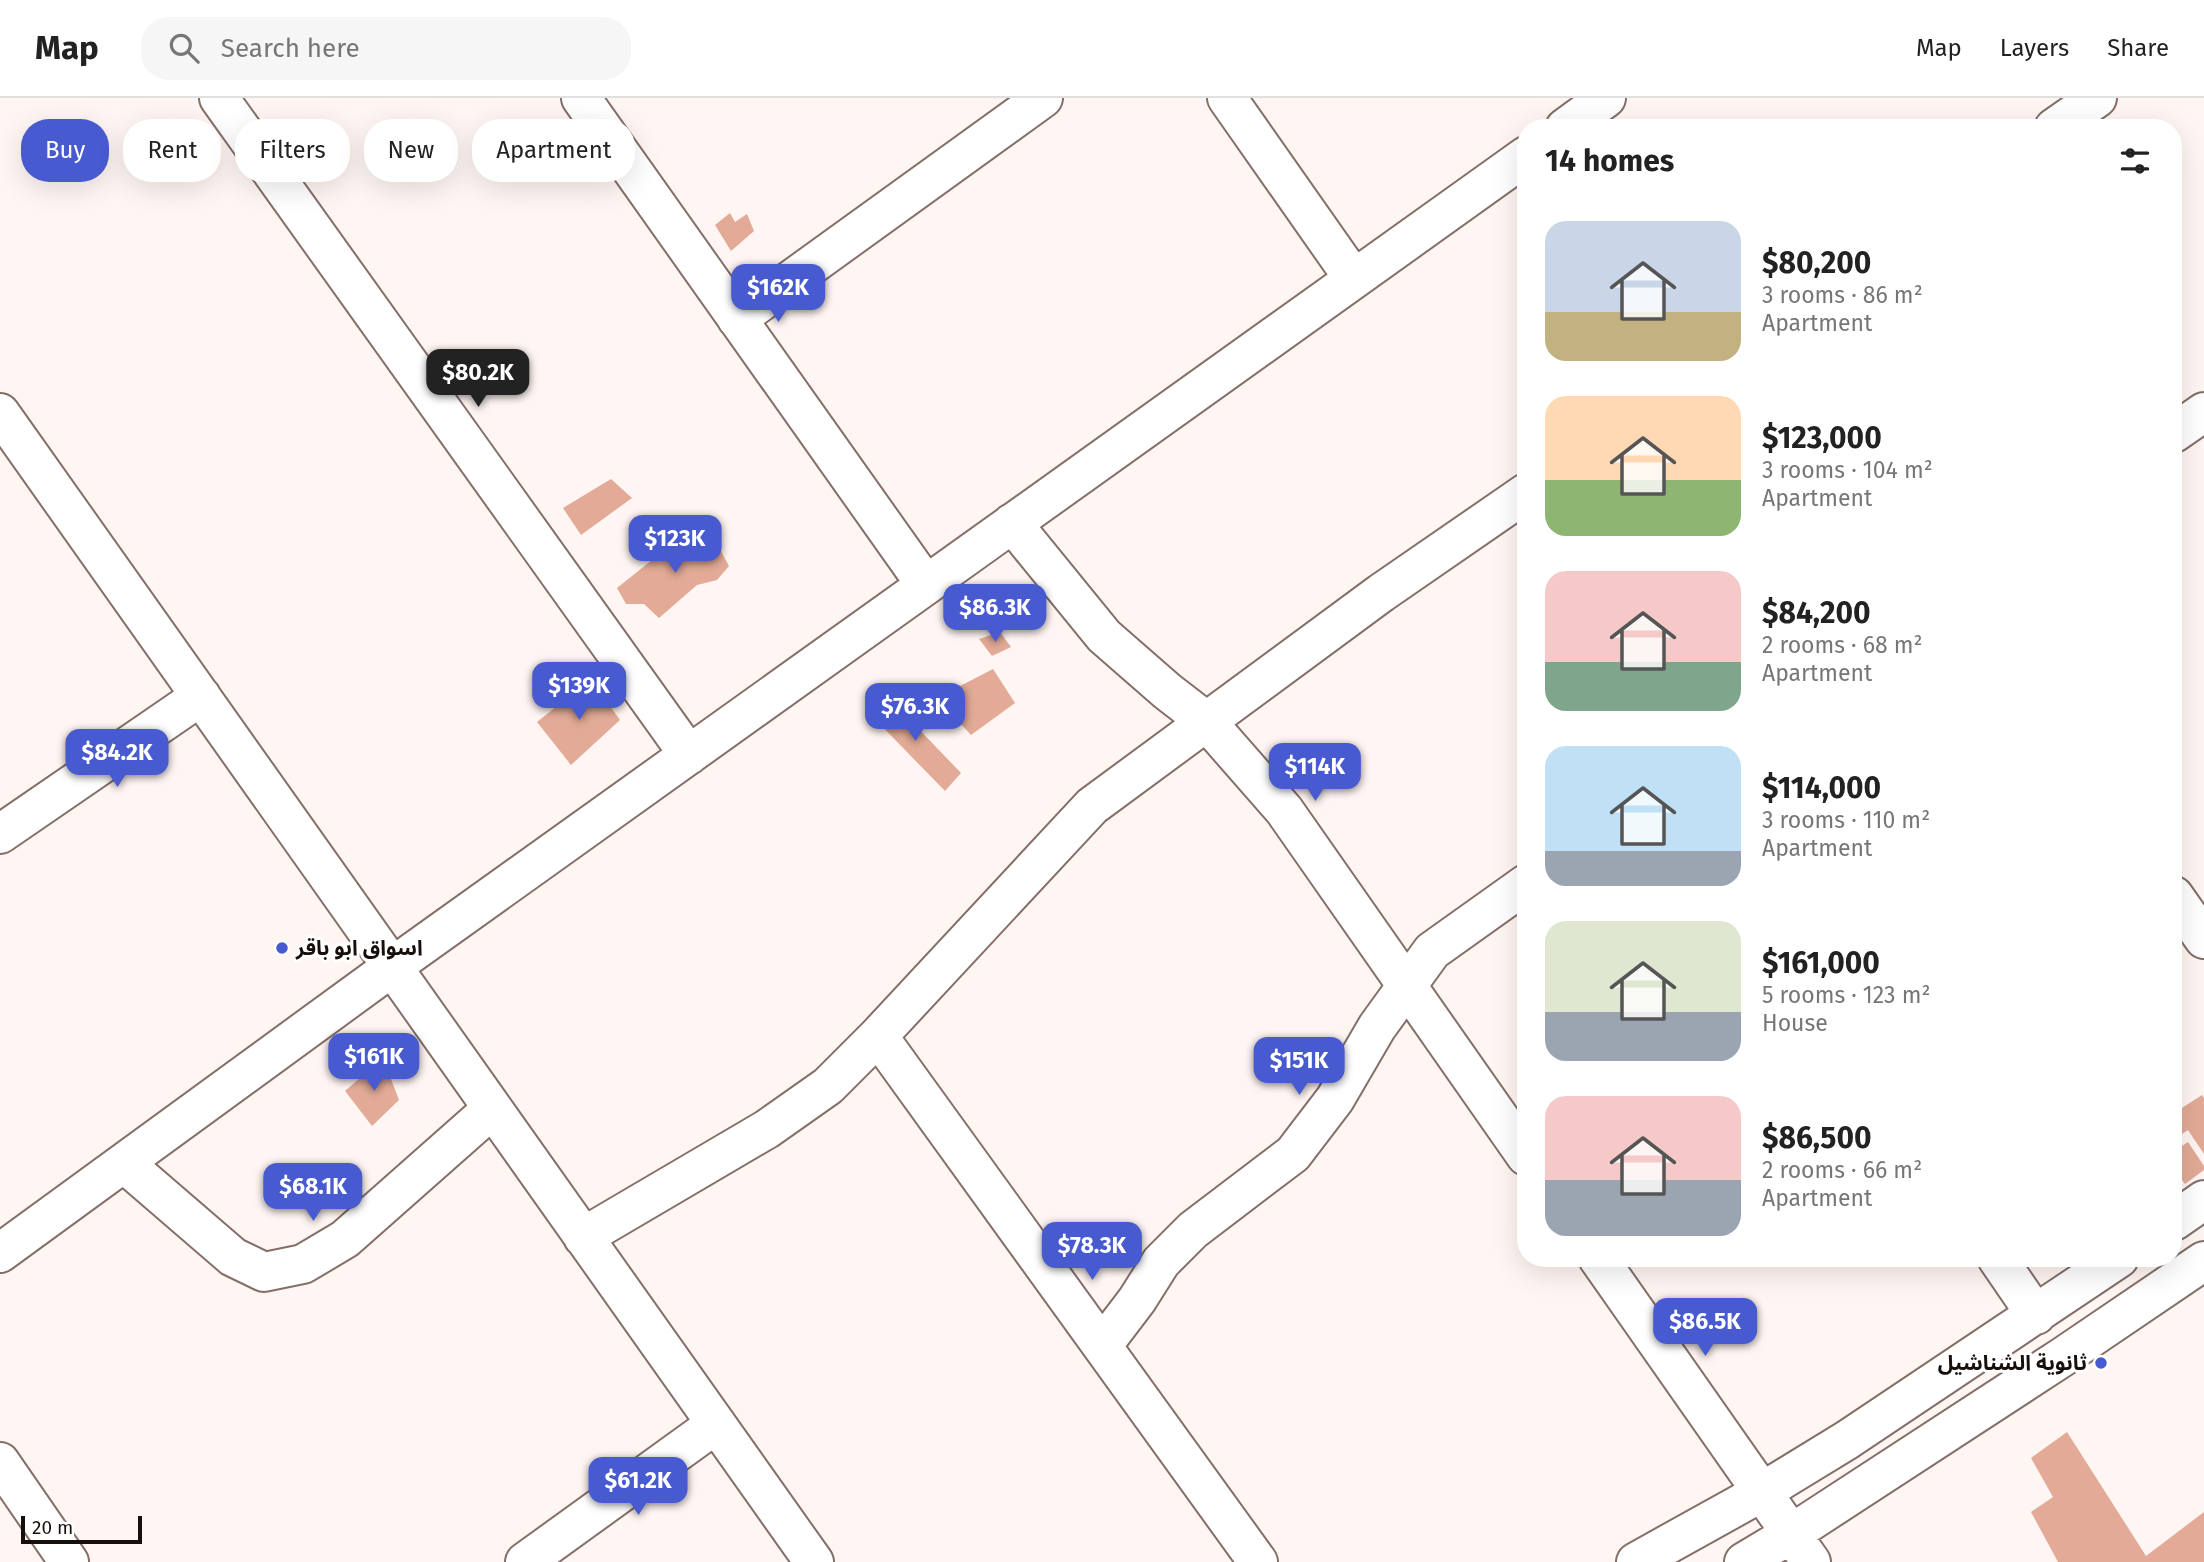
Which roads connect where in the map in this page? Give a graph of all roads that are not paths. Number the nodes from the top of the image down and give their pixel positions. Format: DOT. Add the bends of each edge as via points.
graph roads {
  1 [pos="219,98"];
  2 [pos="581,98"];
  3 [pos="1043,98"];
  4 [pos="1227,98"];
  5 [pos="1606,98"];
  6 [pos="2097,98"];
  7 [pos="1577,119"];
  8 [pos="2067,119"];
  9 [pos="1517,162"];
  10 [pos="1354,279"];
  11 [pos="737,319"];
  12 [pos="0,414"];
  13 [pos="1517,499"];
  14 [pos="1012,523"];
  15 [pos="926,585"];
  16 [pos="201,696"];
  17 [pos="1207,722"];
  18 [pos="688,755"];
  19 [pos="0,834"];
  20 [pos="1517,890"];
  21 [pos="2182,907"];
  22 [pos="2204,939"];
  23 [pos="392,968"];
  24 [pos="1407,986"];
  25 [pos="878,1036"];
  26 [pos="492,1109"];
  27 [pos="1517,1143"];
  28 [pos="124,1163"];
  29 [pos="2204,1200"];
  30 [pos="2182,1215"];
  31 [pos="583,1237"];
  32 [pos="0,1253"];
  33 [pos="2204,1261"];
  34 [pos="1604,1267"];
  35 [pos="2003,1267"];
  36 [pos="2106,1267"];
  37 [pos="2036,1315"];
  38 [pos="1102,1346"];
  39 [pos="716,1424"];
  40 [pos="0,1462"];
  41 [pos="1762,1492"];
  42 [pos="1801,1548"];
  43 [pos="69,1562"];
  44 [pos="525,1562"];
  45 [pos="814,1562"];
  46 [pos="1258,1562"];
  47 [pos="1636,1562"];
  48 [pos="1744,1562"];
  1 -- 18 [label="street"];
  2 -- 11 [label="street"];
  3 -- 11 [label="street"];
  4 -- 10 [label="street"];
  5 -- 7 [label="street"];
  6 -- 8 [label="street"];
  9 -- 10 [label="street"];
  10 -- 14 [label="street"];
  11 -- 15 [label="street"];
  12 -- 16 [label="street"];
  13 -- 17 [label="street"];
  14 -- 15 [label="street"];
  14 -- 17 [label="street" via="1104,636"];
  15 -- 18 [label="street"];
  16 -- 19 [label="street"];
  16 -- 23 [label="street"];
  17 -- 24 [label="street" via="1284,810"];
  17 -- 25 [label="street" via="1092,806"];
  18 -- 23 [label="street"];
  20 -- 24 [label="street" via="1432,951"];
  21 -- 22 [label="street"];
  23 -- 26 [label="street"];
  23 -- 28 [label="street"];
  24 -- 27 [label="street"];
  24 -- 38 [label="street" via="1335,1099 1293,1154 1193,1230 1161,1262"];
  25 -- 31 [label="street" via="828,1086 767,1129"];
  25 -- 38 [label="street"];
  26 -- 28 [label="street" via="345,1239 303,1264 264,1272 233,1257"];
  26 -- 31 [label="street"];
  28 -- 32 [label="street"];
  29 -- 30 [label="street"];
  31 -- 39 [label="street"];
  33 -- 42 [label="street" via="2064,1356"];
  34 -- 41 [label="street"];
  35 -- 37 [label="street"];
  36 -- 37 [label="street"];
  37 -- 41 [label="street"];
  38 -- 46 [label="street"];
  39 -- 44 [label="street"];
  39 -- 45 [label="street"];
  40 -- 43 [label="street"];
  41 -- 42 [label="street"];
  41 -- 47 [label="street"];
  42 -- 48 [label="street"];
}
